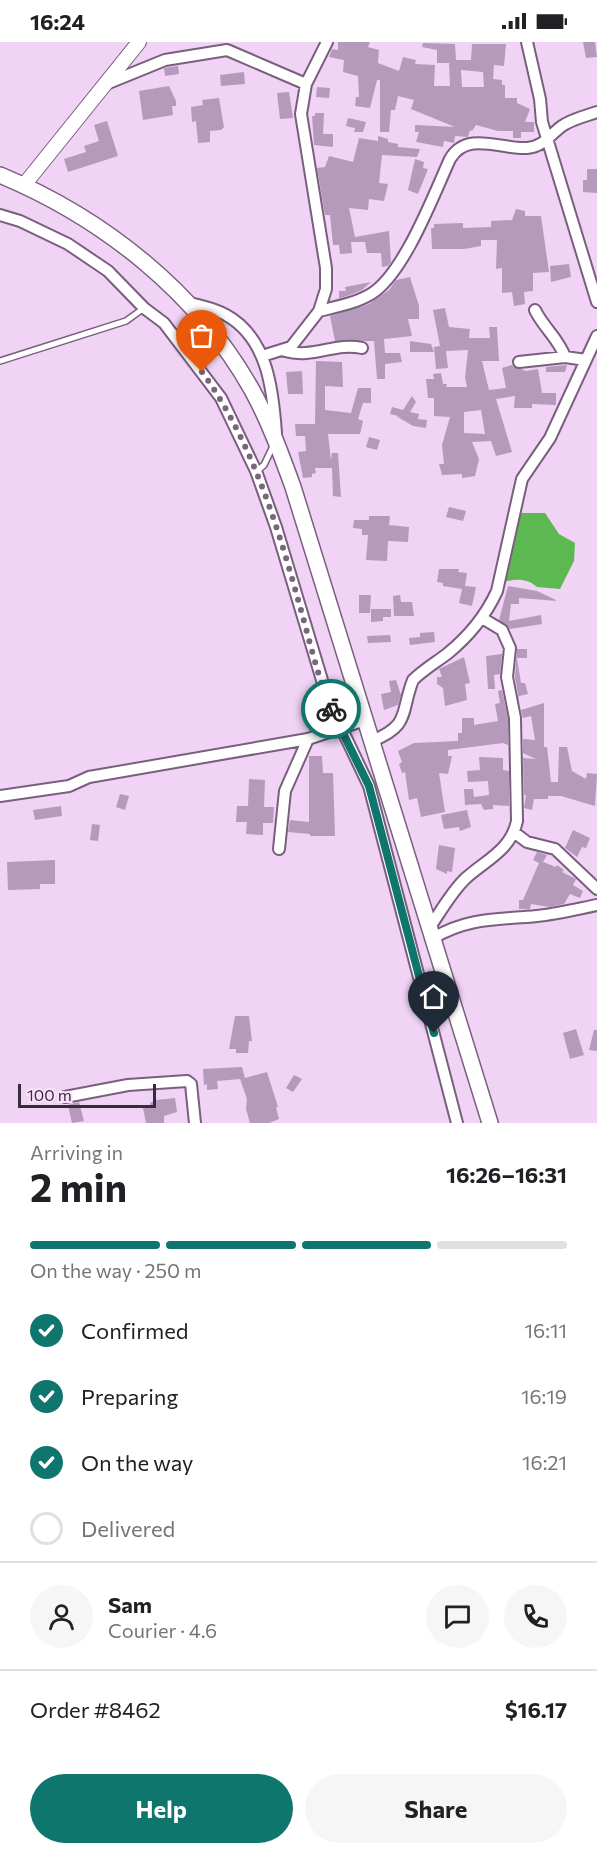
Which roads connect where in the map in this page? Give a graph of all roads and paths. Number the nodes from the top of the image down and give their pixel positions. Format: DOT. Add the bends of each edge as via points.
graph roads {
  1 [pos="139,42"];
  2 [pos="327,42"];
  3 [pos="527,42"];
  4 [pos="306,84"];
  5 [pos="101,87"];
  6 [pos="597,112"];
  7 [pos="547,140"];
  8 [pos="0,175"];
  9 [pos="24,185"];
  10 [pos="0,215"];
  11 [pos="186,302"];
  12 [pos="597,302"];
  13 [pos="144,308"];
  14 [pos="535,309"];
  15 [pos="319,311"];
  16 [pos="597,336"];
  17 [pos="362,348"];
  18 [pos="285,351"];
  19 [pos="262,356"];
  20 [pos="565,357"];
  21 [pos="591,357"];
  22 [pos="0,361"];
  23 [pos="519,362"];
  24 [pos="276,440"];
  25 [pos="256,471"];
  26 [pos="482,618"];
  27 [pos="365,720"];
  28 [pos="340,730"];
  29 [pos="308,739"];
  30 [pos="372,741"];
  31 [pos="0,796"];
  32 [pos="515,833"];
  33 [pos="279,849"];
  34 [pos="597,889"];
  35 [pos="597,905"];
  36 [pos="431,932"];
  37 [pos="64,1097"];
  38 [pos="195,1123"];
  39 [pos="457,1123"];
  40 [pos="490,1123"];
  1 -- 5 [label="street"];
  2 -- 4 [label="street"];
  3 -- 7 [label="street"];
  4 -- 5 [label="street" via="226,50 165,60"];
  4 -- 15 [label="street" via="301,114 326,268 326,289"];
  5 -- 9 [label="street"];
  6 -- 7 [label="street" via="563,125"];
  7 -- 12 [label="street"];
  7 -- 15 [label="street" via="531,148 492,142 459,148 450,159 413,239 380,287 365,297"];
  8 -- 9 [label="main road"];
  9 -- 11 [label="main road" via="110,235 139,256"];
  10 -- 13 [label="street" via="68,244 108,271"];
  11 -- 19 [label="street" via="229,316"];
  11 -- 24 [label="main road" via="233,360"];
  13 -- 22 [label="lane" via="126,321"];
  13 -- 25 [label="street" via="171,331 221,398"];
  14 -- 20 [label="street"];
  15 -- 18 [label="street"];
  16 -- 21 [label="street"];
  17 -- 18 [label="street" via="345,347 302,356"];
  18 -- 19 [label="street"];
  19 -- 24 [label="street" via="272,382"];
  20 -- 21 [label="street"];
  20 -- 23 [label="street"];
  21 -- 26 [label="street" via="550,438 522,479 497,591"];
  24 -- 25 [label="lane" via="264,465"];
  24 -- 27 [label="main road"];
  25 -- 28 [label="street"];
  26 -- 30 [label="street" via="448,653 412,680 406,708 396,728"];
  26 -- 32 [label="street" via="502,630 510,648 507,677 515,718"];
  27 -- 28 [label="street"];
  27 -- 30 [label="main road"];
  28 -- 29 [label="street"];
  28 -- 39 [label="street" via="369,786"];
  29 -- 31 [label="street"];
  29 -- 33 [label="street" via="285,790"];
  30 -- 36 [label="main road"];
  32 -- 34 [label="street" via="527,842 555,849"];
  32 -- 36 [label="street" via="493,858 466,878"];
  35 -- 36 [label="street" via="539,916 472,921"];
  36 -- 40 [label="main road"];
  37 -- 38 [label="street" via="128,1085 187,1081 191,1084"];
}
